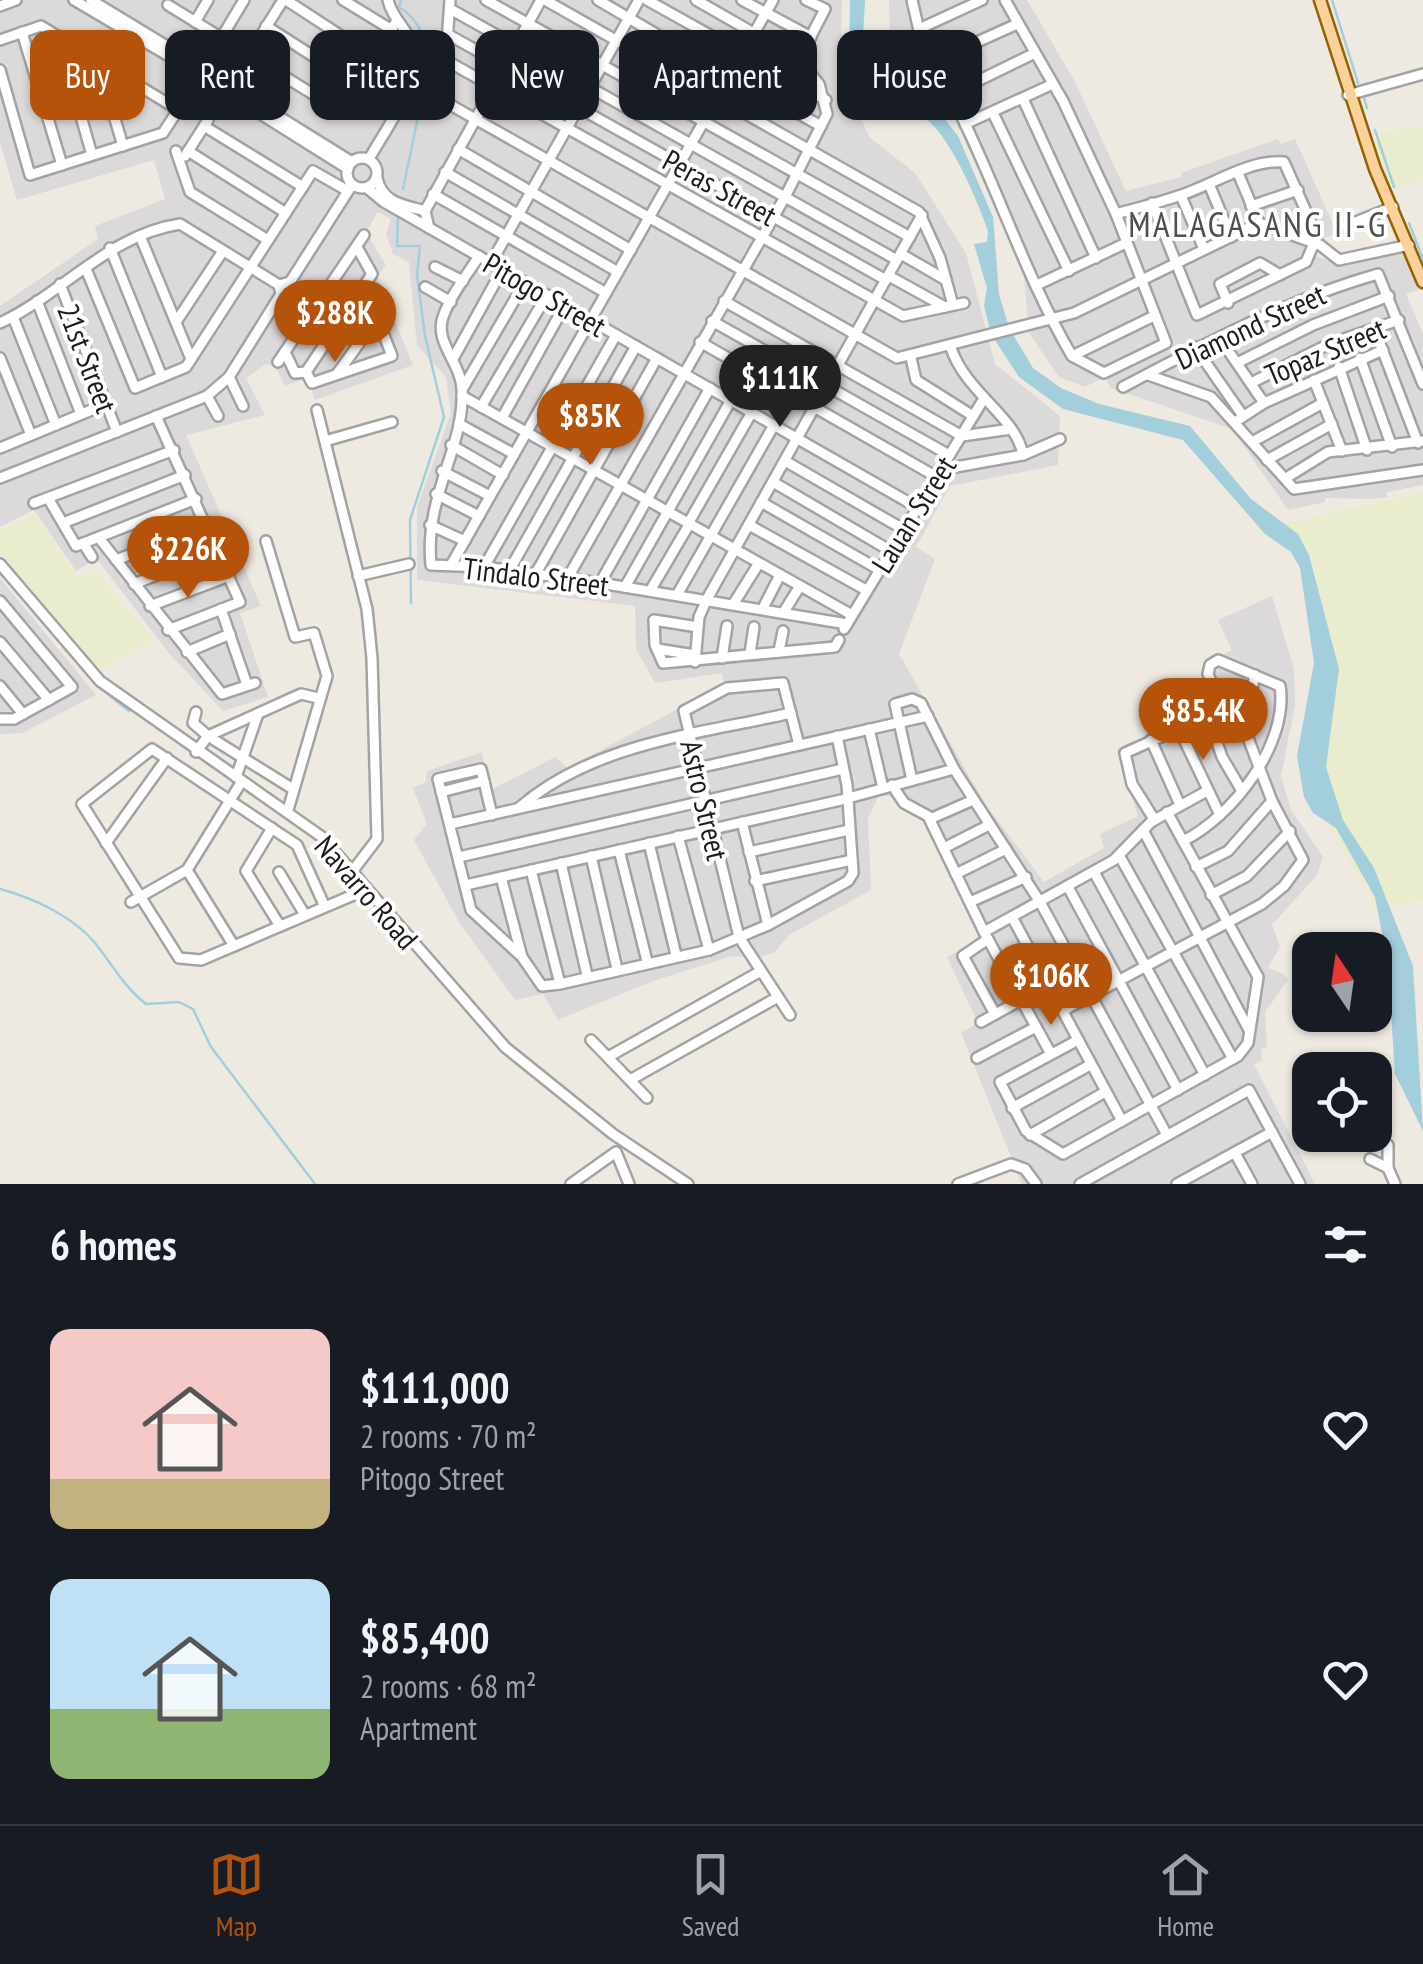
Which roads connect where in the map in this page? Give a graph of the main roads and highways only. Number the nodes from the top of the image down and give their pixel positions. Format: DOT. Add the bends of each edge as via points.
graph roads {
  1 [pos="1320,0"];
  2 [pos="1423,282"];
  1 -- 2 [label="main road" via="1348,95"];
}
